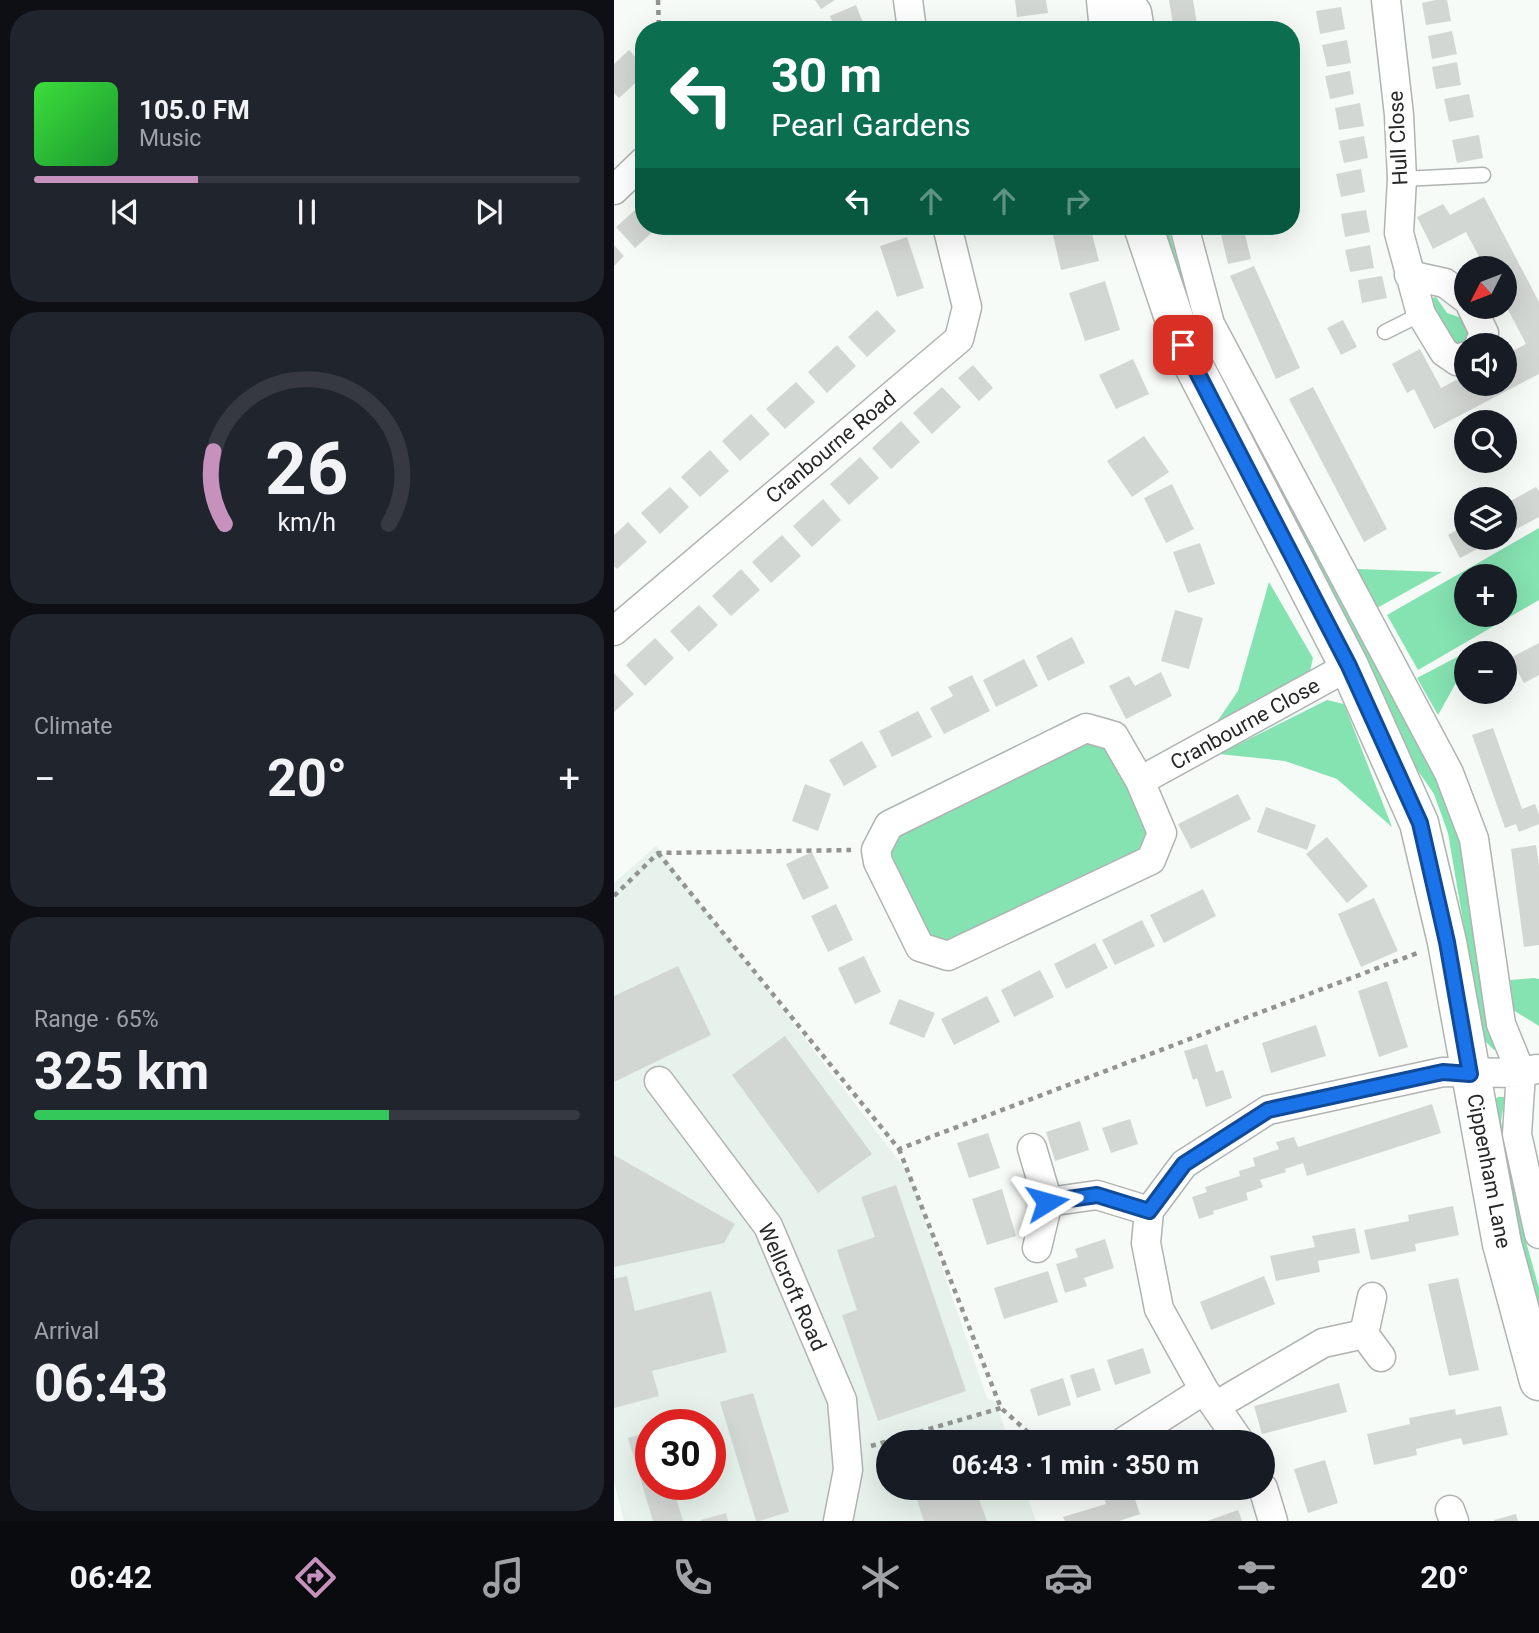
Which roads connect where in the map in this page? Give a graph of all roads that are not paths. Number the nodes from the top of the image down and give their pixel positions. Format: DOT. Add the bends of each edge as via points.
graph roads {
  1 [pos="908,0"];
  2 [pos="1386,0"];
  3 [pos="1107,10"];
  4 [pos="911,21"];
  5 [pos="1138,21"];
  6 [pos="635,170"];
  7 [pos="1483,175"];
  8 [pos="1402,179"];
  9 [pos="614,190"];
  10 [pos="949,235"];
  11 [pos="1146,235"];
  12 [pos="1186,235"];
  13 [pos="1409,275"];
  14 [pos="1454,290"];
  15 [pos="1421,314"];
  16 [pos="1386,331"];
  17 [pos="1454,358"];
  18 [pos="614,631"];
  19 [pos="1349,666"];
  20 [pos="1140,781"];
  21 [pos="1530,1071"];
  22 [pos="1470,1074"];
  23 [pos="659,1081"];
  24 [pos="1032,1148"];
  25 [pos="1047,1202"];
  26 [pos="1149,1211"];
  27 [pos="1539,1234"];
  28 [pos="1037,1248"];
  29 [pos="1372,1297"];
  30 [pos="1364,1334"];
  31 [pos="1381,1357"];
  32 [pos="1539,1381"];
  33 [pos="1210,1397"];
  34 [pos="1146,1430"];
  35 [pos="1232,1430"];
  36 [pos="1267,1500"];
  37 [pos="838,1521"];
  38 [pos="1273,1521"];
  1 -- 4 [label="street"];
  2 -- 8 [label="street, Hull Close"];
  3 -- 5 [label="street" via="1130,2"];
  6 -- 9 [label="street"];
  7 -- 8 [label="lane"];
  8 -- 13 [label="street, Hull Close" via="1399,233"];
  10 -- 18 [label="street, Cranbourne Road" via="967,307 959,339"];
  11 -- 19 [label="street, Cippenham Lane" via="1183,345"];
  12 -- 21 [label="street" via="1210,324 1449,773 1474,839 1501,1024"];
  13 -- 14 [label="street" via="1445,283"];
  13 -- 15 [label="street, Hull Close"];
  15 -- 16 [label="lane"];
  15 -- 17 [label="street, Hull Close" via="1444,352"];
  19 -- 20 [label="street, Cranbourne Close"];
  19 -- 22 [label="street, Cippenham Lane" via="1420,823"];
  20 -- 20 [label="street" via="1162,833 1151,860 948,956 920,947 878,862 876,850 889,825 1086,728 1114,736"];
  21 -- 22 [label="street"];
  21 -- 27 [label="street" via="1517,1134"];
  22 -- 26 [label="street" via="1443,1072 1268,1110 1184,1164"];
  22 -- 32 [label="street, Cippenham Lane" via="1502,1244"];
  23 -- 37 [label="street, Wellcroft Road" via="768,1226 842,1400 848,1470"];
  24 -- 25 [label="street"];
  25 -- 26 [label="street" via="1097,1195"];
  25 -- 28 [label="street"];
  26 -- 33 [label="street" via="1146,1243 1159,1309"];
  29 -- 30 [label="street"];
  30 -- 31 [label="street"];
  30 -- 33 [label="street" via="1323,1343"];
  33 -- 34 [label="street"];
  33 -- 35 [label="street"];
  36 -- 38 [label="street"];
}
